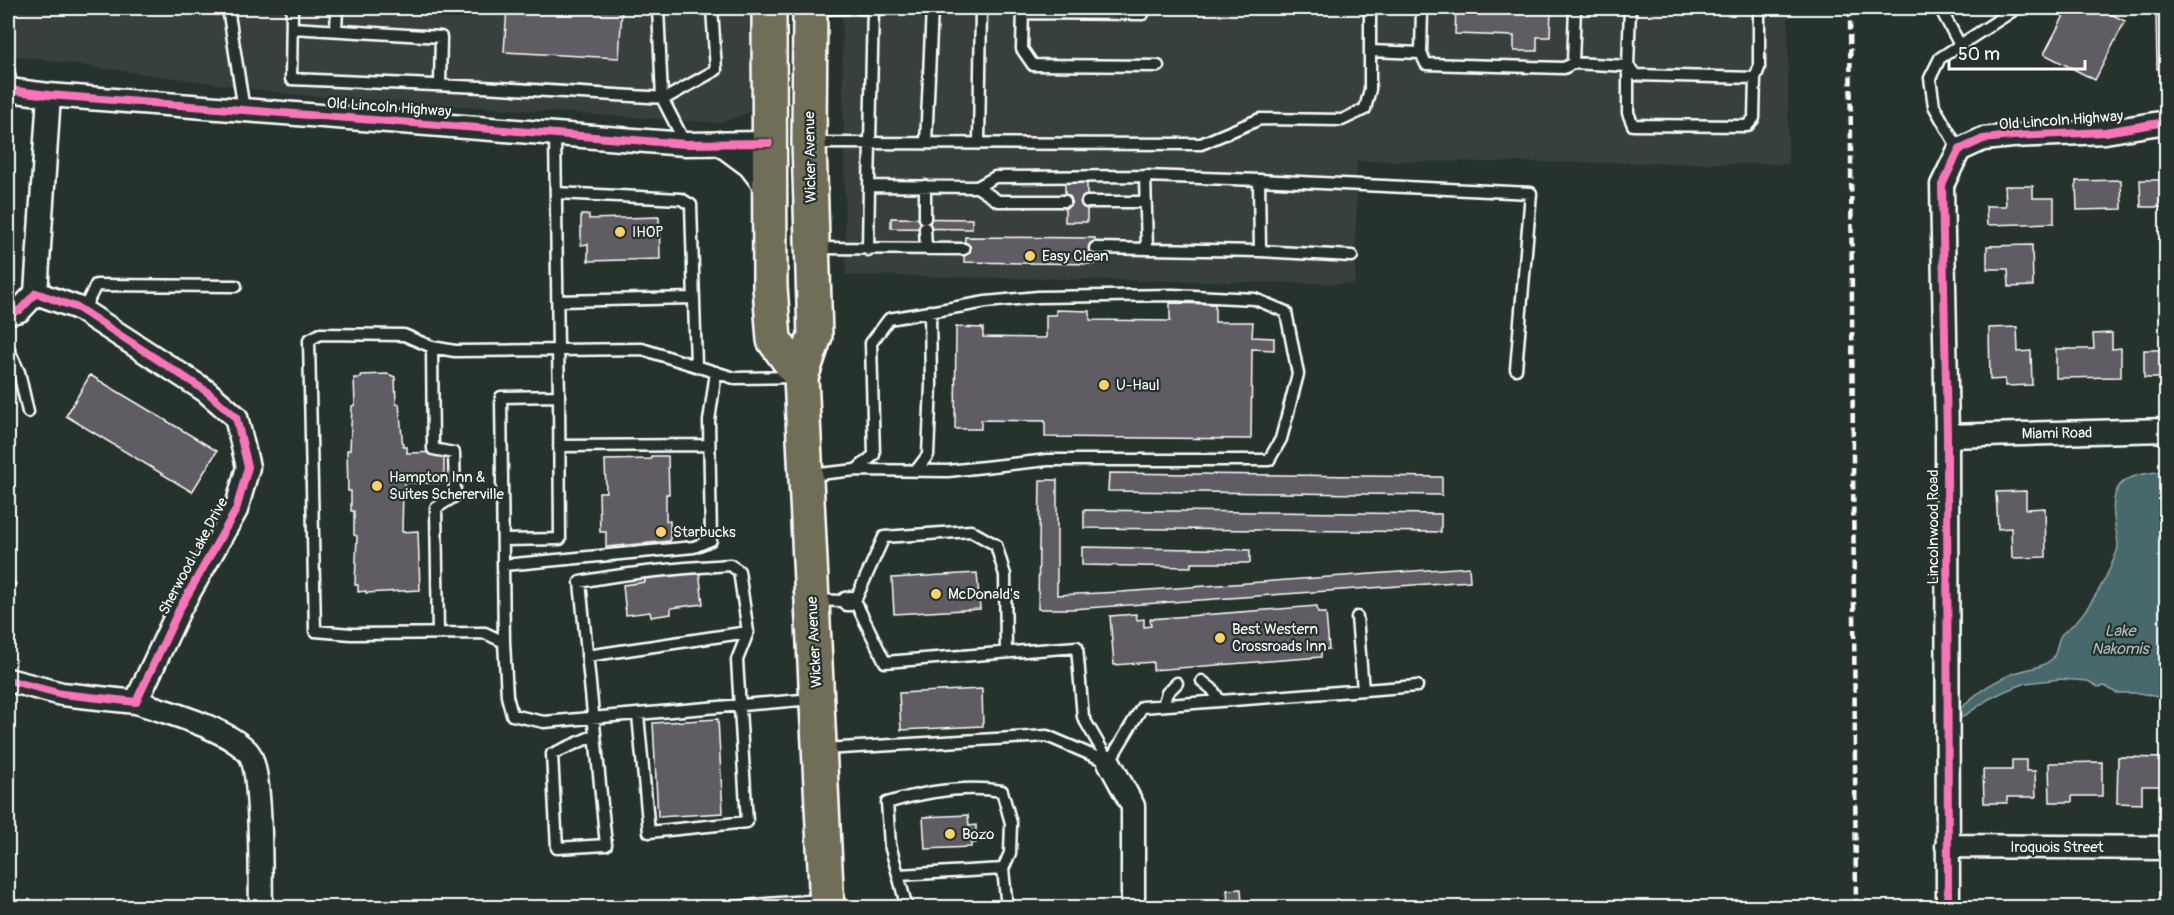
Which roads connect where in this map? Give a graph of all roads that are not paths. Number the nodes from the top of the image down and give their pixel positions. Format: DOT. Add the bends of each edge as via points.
graph roads {
  1 [pos="228,8"];
  2 [pos="292,8"];
  3 [pos="337,8"];
  4 [pos="658,8"];
  5 [pos="712,8"];
  6 [pos="769,8"];
  7 [pos="810,8"];
  8 [pos="847,8"];
  9 [pos="858,8"];
  10 [pos="873,8"];
  11 [pos="894,8"];
  12 [pos="932,8"];
  13 [pos="981,8"];
  14 [pos="1143,8"];
  15 [pos="1370,8"];
  16 [pos="1422,8"];
  17 [pos="1575,8"];
  18 [pos="1630,8"];
  19 [pos="1759,8"];
  20 [pos="1940,8"];
  21 [pos="2017,8"];
  22 [pos="1023,10"];
  23 [pos="292,28"];
  24 [pos="336,30"];
  25 [pos="1960,45"];
  26 [pos="1370,51"];
  27 [pos="1420,52"];
  28 [pos="1573,63"];
  29 [pos="1158,66"];
  30 [pos="1628,66"];
  31 [pos="1755,78"];
  32 [pos="9,83"];
  33 [pos="440,85"];
  34 [pos="49,95"];
  35 [pos="662,98"];
  36 [pos="244,110"];
  37 [pos="2166,122"];
  38 [pos="555,134"];
  39 [pos="719,143"];
  40 [pos="769,143"];
  41 [pos="808,143"];
  42 [pos="870,143"];
  43 [pos="926,143"];
  44 [pos="979,143"];
  45 [pos="685,144"];
  46 [pos="1959,150"];
  47 [pos="1145,176"];
  48 [pos="1258,180"];
  49 [pos="869,186"];
  50 [pos="925,186"];
  51 [pos="977,187"];
  52 [pos="770,192"];
  53 [pos="556,193"];
  54 [pos="1065,201"];
  55 [pos="1087,202"];
  56 [pos="1145,202"];
  57 [pos="812,248"];
  58 [pos="1095,248"];
  59 [pos="1147,248"];
  60 [pos="926,249"];
  61 [pos="964,249"];
  62 [pos="868,250"];
  63 [pos="1260,251"];
  64 [pos="1352,256"];
  65 [pos="236,286"];
  66 [pos="36,293"];
  67 [pos="693,298"];
  68 [pos="558,301"];
  69 [pos="83,310"];
  70 [pos="930,311"];
  71 [pos="8,313"];
  72 [pos="432,347"];
  73 [pos="8,348"];
  74 [pos="558,350"];
  75 [pos="696,365"];
  76 [pos="1516,369"];
  77 [pos="716,372"];
  78 [pos="801,377"];
  79 [pos="559,396"];
  80 [pos="28,412"];
  81 [pos="2166,430"];
  82 [pos="1947,436"];
  83 [pos="559,446"];
  84 [pos="709,446"];
  85 [pos="856,470"];
  86 [pos="916,471"];
  87 [pos="806,475"];
  88 [pos="504,540"];
  89 [pos="504,565"];
  90 [pos="827,601"];
  91 [pos="855,601"];
  92 [pos="1357,617"];
  93 [pos="748,632"];
  94 [pos="438,633"];
  95 [pos="504,642"];
  96 [pos="1006,652"];
  97 [pos="588,656"];
  98 [pos="8,680"];
  99 [pos="1202,681"];
  100 [pos="1177,683"];
  101 [pos="1417,686"];
  102 [pos="1363,690"];
  103 [pos="817,699"];
  104 [pos="1220,701"];
  105 [pos="136,702"];
  106 [pos="1163,705"];
  107 [pos="739,706"];
  108 [pos="638,715"];
  109 [pos="594,719"];
  110 [pos="596,735"];
  111 [pos="819,749"];
  112 [pos="1109,762"];
  113 [pos="1947,846"];
  114 [pos="2166,848"];
  115 [pos="1003,869"];
  116 [pos="899,875"];
  117 [pos="827,904"];
  118 [pos="766,906"];
  119 [pos="261,908"];
  120 [pos="725,908"];
  121 [pos="907,908"];
  122 [pos="1007,908"];
  123 [pos="1133,908"];
  124 [pos="1947,908"];
  1 -- 36 [label="lane"];
  2 -- 23 [label="lane"];
  3 -- 24 [label="lane"];
  4 -- 35 [label="lane"];
  5 -- 35 [label="lane" via="716,70"];
  6 -- 40 [label="highway"];
  7 -- 8 [label="lane"];
  7 -- 41 [label="highway, Wicker Avenue"];
  9 -- 10 [label="lane"];
  10 -- 11 [label="lane"];
  10 -- 42 [label="lane"];
  12 -- 43 [label="lane"];
  13 -- 44 [label="lane"];
  14 -- 22 [label="lane" via="1143,14"];
  15 -- 26 [label="lane"];
  16 -- 27 [label="lane"];
  17 -- 28 [label="lane"];
  18 -- 30 [label="lane"];
  19 -- 31 [label="lane" via="1759,68"];
  20 -- 25 [label="lane"];
  21 -- 25 [label="lane"];
  22 -- 29 [label="lane" via="1022,50 1033,64"];
  23 -- 24 [label="lane"];
  23 -- 33 [label="lane" via="291,79"];
  24 -- 33 [label="lane" via="441,37"];
  25 -- 46 [label="lane" via="1940,58 1930,78 1934,106"];
  26 -- 27 [label="lane"];
  26 -- 44 [label="lane" via="1370,89 1365,109 1342,120 1260,119 1201,144"];
  27 -- 28 [label="lane" via="1426,64 1563,68"];
  28 -- 30 [label="lane"];
  30 -- 31 [label="lane" via="1636,75"];
  30 -- 31 [label="lane" via="1628,113 1633,125 1747,126 1754,118"];
  32 -- 34 [label="street, Old Lincoln Highway"];
  33 -- 35 [label="lane"];
  34 -- 36 [label="street, Old Lincoln Highway"];
  34 -- 66 [label="street"];
  35 -- 45 [label="lane"];
  36 -- 38 [label="street, Old Lincoln Highway"];
  37 -- 46 [label="street, Old Lincoln Highway" via="2105,132 1983,139"];
  38 -- 45 [label="street, Old Lincoln Highway"];
  38 -- 53 [label="lane"];
  39 -- 40 [label="street, Old Lincoln Highway"];
  39 -- 45 [label="street, Old Lincoln Highway"];
  39 -- 52 [label="street" via="750,166"];
  40 -- 52 [label="highway"];
  40 -- 57 [label="highway" via="788,147 796,238"];
  41 -- 42 [label="lane"];
  41 -- 57 [label="highway, Wicker Avenue"];
  42 -- 43 [label="lane"];
  42 -- 49 [label="lane"];
  43 -- 44 [label="lane"];
  46 -- 82 [label="street, Lincolnwood Road" via="1942,185"];
  47 -- 48 [label="lane"];
  47 -- 51 [label="lane" via="995,177"];
  47 -- 56 [label="lane"];
  48 -- 63 [label="lane"];
  48 -- 76 [label="lane" via="1531,193"];
  49 -- 50 [label="lane"];
  49 -- 62 [label="lane"];
  50 -- 51 [label="lane"];
  50 -- 60 [label="lane"];
  51 -- 54 [label="lane" via="998,201"];
  52 -- 78 [label="highway" via="774,339"];
  53 -- 67 [label="lane" via="681,199 691,205"];
  53 -- 68 [label="lane"];
  55 -- 56 [label="lane"];
  56 -- 59 [label="lane"];
  57 -- 62 [label="lane"];
  57 -- 78 [label="highway, Wicker Avenue" via="815,336"];
  58 -- 59 [label="lane"];
  59 -- 63 [label="lane"];
  60 -- 61 [label="lane"];
  60 -- 62 [label="lane"];
  63 -- 64 [label="lane"];
  65 -- 69 [label="lane" via="96,285"];
  66 -- 69 [label="street, Sherwood Lake Drive"];
  66 -- 71 [label="street" via="20,310"];
  67 -- 68 [label="lane"];
  67 -- 75 [label="lane"];
  68 -- 74 [label="lane"];
  69 -- 105 [label="street, Sherwood Lake Drive" via="207,390 236,417 248,466 236,510 180,608"];
  70 -- 85 [label="lane" via="889,319 871,343 874,455"];
  70 -- 86 [label="lane" via="928,455"];
  70 -- 86 [label="lane" via="1038,297 1255,299 1286,312 1298,374 1281,439 1269,460 1048,460"];
  72 -- 74 [label="lane" via="455,351"];
  72 -- 94 [label="lane" via="433,449 454,453 455,496 436,508"];
  72 -- 94 [label="lane" via="404,335 320,334 309,340 314,619 315,631"];
  73 -- 80 [label="lane" via="20,372"];
  74 -- 75 [label="lane" via="642,349"];
  74 -- 79 [label="lane"];
  75 -- 77 [label="lane"];
  77 -- 78 [label="lane" via="734,378"];
  77 -- 84 [label="lane"];
  78 -- 87 [label="highway, Wicker Avenue"];
  79 -- 83 [label="lane"];
  79 -- 88 [label="lane" via="501,397"];
  81 -- 82 [label="street, Miami Road"];
  82 -- 113 [label="street, Lincolnwood Road"];
  83 -- 84 [label="lane"];
  83 -- 88 [label="lane" via="560,539"];
  84 -- 89 [label="lane" via="711,540 694,547"];
  85 -- 86 [label="lane"];
  85 -- 87 [label="lane"];
  87 -- 90 [label="highway, Wicker Avenue"];
  88 -- 89 [label="lane"];
  89 -- 95 [label="lane"];
  90 -- 91 [label="lane" via="846,605"];
  90 -- 103 [label="highway, Wicker Avenue"];
  91 -- 96 [label="lane" via="885,662"];
  91 -- 96 [label="lane" via="884,537 971,531 996,545 1005,575"];
  92 -- 102 [label="lane"];
  93 -- 97 [label="lane"];
  93 -- 97 [label="lane" via="739,571 730,565 622,574 580,582"];
  93 -- 107 [label="lane" via="737,660"];
  94 -- 95 [label="lane" via="485,633"];
  95 -- 109 [label="lane" via="512,715 544,723"];
  96 -- 112 [label="lane" via="1077,647 1083,717"];
  97 -- 109 [label="lane"];
  98 -- 105 [label="street" via="62,694"];
  99 -- 104 [label="lane"];
  100 -- 106 [label="lane" via="1167,693"];
  101 -- 102 [label="lane"];
  102 -- 104 [label="lane"];
  103 -- 107 [label="lane"];
  103 -- 111 [label="highway, Wicker Avenue"];
  104 -- 106 [label="lane"];
  105 -- 119 [label="street" via="216,729 250,754 258,783"];
  106 -- 112 [label="lane" via="1142,707"];
  107 -- 108 [label="lane"];
  107 -- 108 [label="lane" via="747,822 649,832"];
  108 -- 109 [label="lane"];
  109 -- 110 [label="lane"];
  110 -- 110 [label="lane" via="606,845 557,848 552,754"];
  111 -- 112 [label="lane" via="1047,736"];
  111 -- 117 [label="highway, Wicker Avenue"];
  112 -- 123 [label="street" via="1133,806"];
  113 -- 114 [label="street, Iroquois Street"];
  113 -- 124 [label="street, Lincolnwood Road"];
  115 -- 116 [label="lane"];
  115 -- 116 [label="lane" via="1010,853 1011,823 1002,791 984,788 920,793 887,803 890,845"];
  115 -- 122 [label="lane"];
  116 -- 121 [label="lane"];
  117 -- 118 [label="lane"];
  118 -- 120 [label="lane"];
}
